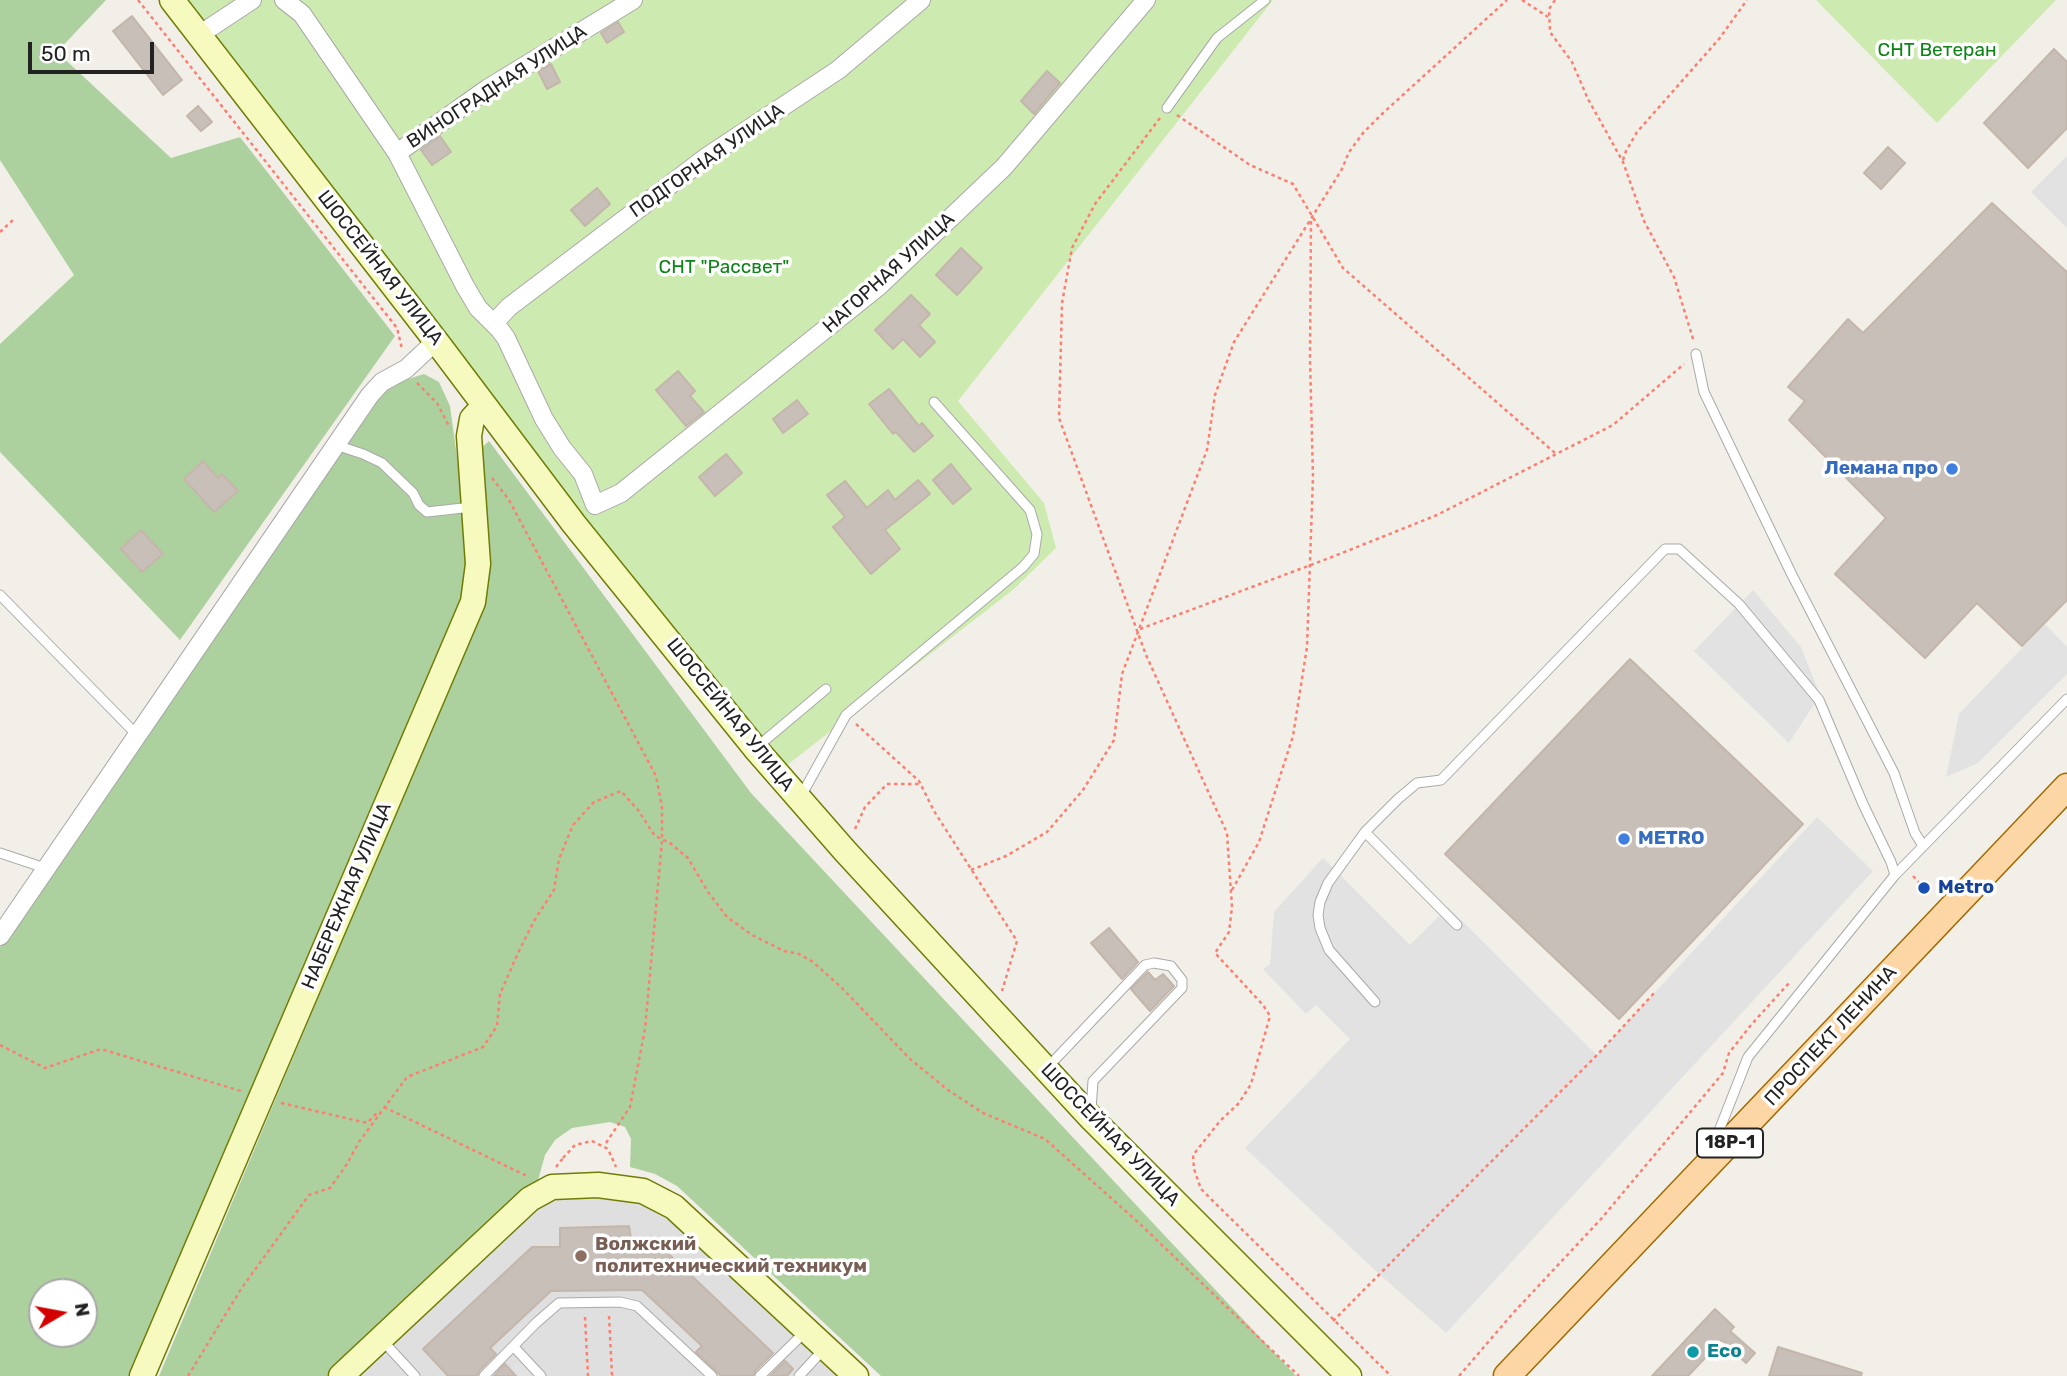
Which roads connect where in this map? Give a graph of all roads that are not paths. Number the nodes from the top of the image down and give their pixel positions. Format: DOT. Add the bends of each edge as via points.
graph roads {
  1 [pos="172,0"];
  2 [pos="252,0"];
  3 [pos="284,0"];
  4 [pos="633,0"];
  5 [pos="921,0"];
  6 [pos="1146,0"];
  7 [pos="1265,0"];
  8 [pos="200,35"];
  9 [pos="1167,108"];
  10 [pos="397,153"];
  11 [pos="494,323"];
  12 [pos="436,341"];
  13 [pos="1696,354"];
  14 [pos="934,402"];
  15 [pos="484,406"];
  16 [pos="337,446"];
  17 [pos="595,505"];
  18 [pos="473,506"];
  19 [pos="574,524"];
  20 [pos="0,595"];
  21 [pos="825,689"];
  22 [pos="2067,699"];
  23 [pos="136,734"];
  24 [pos="755,748"];
  25 [pos="2067,787"];
  26 [pos="800,799"];
  27 [pos="1365,832"];
  28 [pos="1922,844"];
  29 [pos="0,853"];
  30 [pos="45,868"];
  31 [pos="1895,874"];
  32 [pos="1457,925"];
  33 [pos="0,936"];
  34 [pos="1375,1002"];
  35 [pos="1046,1068"];
  36 [pos="1092,1119"];
  37 [pos="1703,1172"];
  38 [pos="806,1331"];
  39 [pos="382,1339"];
  40 [pos="514,1347"];
  41 [pos="825,1348"];
  42 [pos="142,1376"];
  43 [pos="341,1376"];
  44 [pos="415,1376"];
  45 [pos="484,1376"];
  46 [pos="541,1376"];
  47 [pos="712,1376"];
  48 [pos="760,1376"];
  49 [pos="799,1376"];
  50 [pos="856,1376"];
  51 [pos="1349,1376"];
  52 [pos="1507,1376"];
  1 -- 8 [label="street, ШОССЕЙНАЯ УЛИЦА"];
  2 -- 8 [label="street"];
  3 -- 10 [label="street" via="302,14"];
  4 -- 10 [label="street, ВИНОГРАДНАЯ УЛИЦА" via="487,89"];
  5 -- 11 [label="street, ПОДГОРНАЯ УЛИЦА" via="838,70 708,156 509,306"];
  6 -- 17 [label="street, НАГОРНАЯ УЛИЦА" via="1004,167 878,286 621,493"];
  7 -- 9 [label="lane" via="1217,38"];
  8 -- 12 [label="street, ШОССЕЙНАЯ УЛИЦА"];
  10 -- 11 [label="street" via="465,286"];
  11 -- 17 [label="street" via="506,338 544,419 583,474"];
  12 -- 15 [label="street, ШОССЕЙНАЯ УЛИЦА"];
  12 -- 16 [label="street" via="370,395"];
  13 -- 28 [label="lane" via="1704,392 1894,773"];
  14 -- 26 [label="lane" via="1030,510 1037,534 1034,554 846,715"];
  15 -- 18 [label="street, НАБЕРЕЖНАЯ УЛИЦА" via="470,426"];
  15 -- 19 [label="street, ШОССЕЙНАЯ УЛИЦА"];
  16 -- 18 [label="lane" via="382,463 428,512"];
  16 -- 23 [label="street"];
  17 -- 19 [label="street, НАГОРНАЯ УЛИЦА"];
  18 -- 42 [label="street, НАБЕРЕЖНАЯ УЛИЦА" via="478,564 472,602"];
  19 -- 24 [label="street, ШОССЕЙНАЯ УЛИЦА"];
  20 -- 23 [label="lane"];
  21 -- 24 [label="lane"];
  22 -- 28 [label="lane"];
  23 -- 30 [label="street"];
  24 -- 26 [label="street, ШОССЕЙНАЯ УЛИЦА"];
  25 -- 37 [label="main road, ПРОСПЕКТ ЛЕНИНА / 18Р-1"];
  26 -- 35 [label="street, ШОССЕЙНАЯ УЛИЦА"];
  27 -- 31 [label="lane" via="1417,783 1441,780 1665,549 1679,549 1740,604 1819,700"];
  27 -- 32 [label="lane"];
  27 -- 34 [label="lane" via="1328,883 1318,915 1329,950"];
  28 -- 31 [label="lane"];
  29 -- 30 [label="lane"];
  30 -- 33 [label="street"];
  31 -- 37 [label="lane" via="1748,1057"];
  35 -- 36 [label="street, ШОССЕЙНАЯ УЛИЦА"];
  35 -- 36 [label="lane" via="1145,965 1162,964 1177,973 1182,988 1093,1081"];
  36 -- 51 [label="street, ШОССЕЙНАЯ УЛИЦА"];
  37 -- 52 [label="main road, ПРОСПЕКТ ЛЕНИНА / 18Р-1"];
  38 -- 39 [label="street" via="674,1207 643,1191 598,1185 552,1187 530,1199"];
  38 -- 41 [label="street"];
  38 -- 48 [label="lane"];
  39 -- 43 [label="street"];
  39 -- 44 [label="lane"];
  40 -- 45 [label="lane"];
  40 -- 46 [label="lane"];
  40 -- 47 [label="lane" via="559,1303 620,1302 637,1306"];
  41 -- 49 [label="lane"];
  41 -- 50 [label="street"];
}
